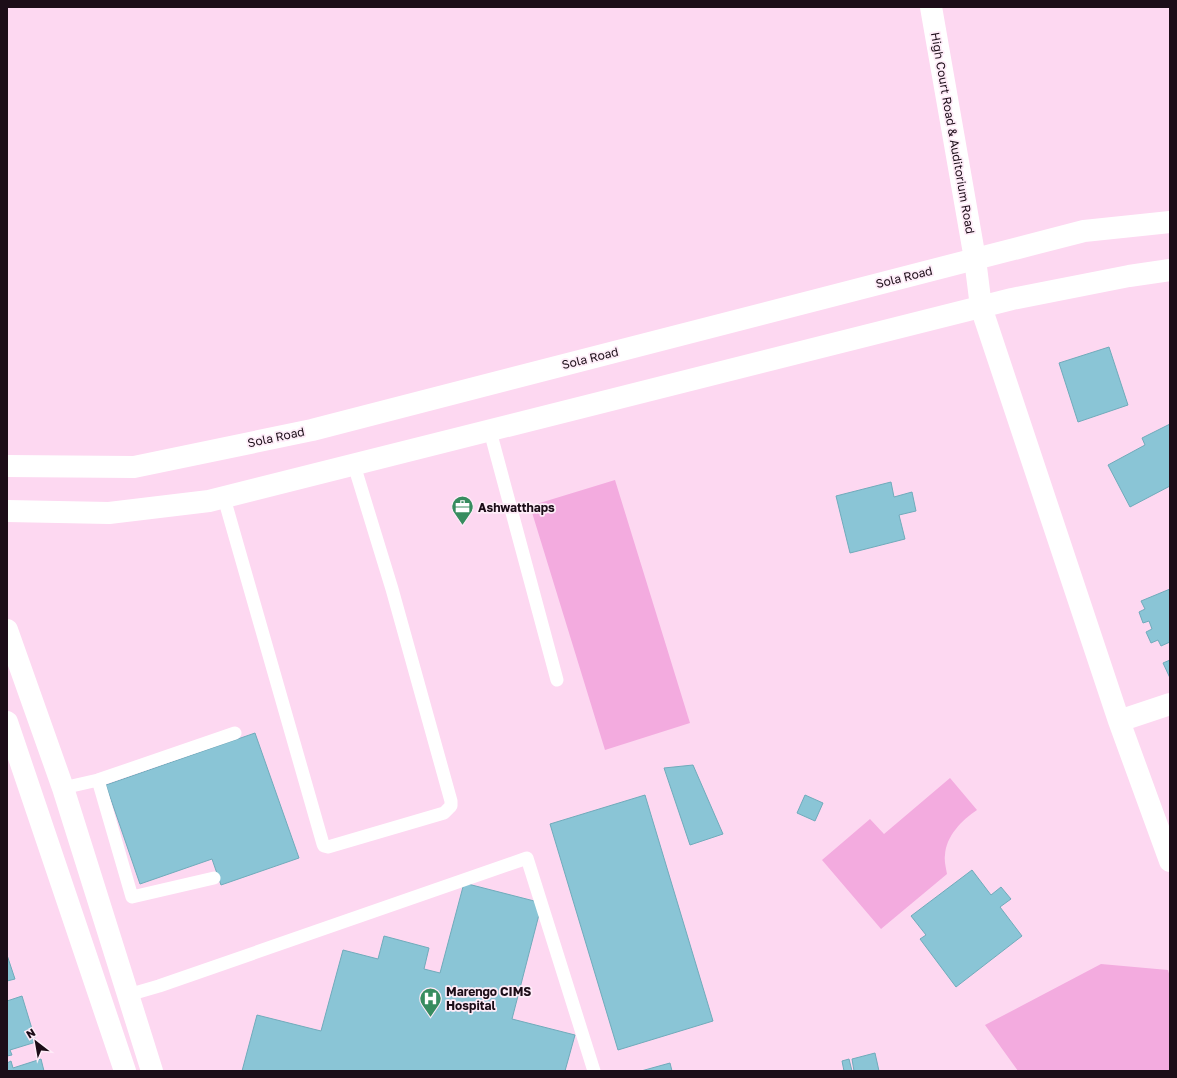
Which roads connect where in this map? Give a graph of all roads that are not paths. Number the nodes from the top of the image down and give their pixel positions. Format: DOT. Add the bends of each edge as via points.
graph roads {
  1 [pos="931,7"];
  2 [pos="1170,222"];
  3 [pos="975,259"];
  4 [pos="1170,270"];
  5 [pos="981,307"];
  6 [pos="490,431"];
  7 [pos="7,466"];
  8 [pos="354,466"];
  9 [pos="224,498"];
  10 [pos="7,511"];
  11 [pos="7,630"];
  12 [pos="557,680"];
  13 [pos="1170,704"];
  14 [pos="1119,721"];
  15 [pos="7,722"];
  16 [pos="235,733"];
  17 [pos="98,780"];
  18 [pos="62,788"];
  19 [pos="1170,861"];
  20 [pos="214,878"];
  21 [pos="128,995"];
  22 [pos="125,1071"];
  23 [pos="152,1071"];
  24 [pos="594,1071"];
  1 -- 3 [label="main road, High Court Road & Auditorium Road"];
  2 -- 3 [label="main road, Sola Road" via="1084,231"];
  3 -- 5 [label="main road, High Court Road & Auditorium Road"];
  3 -- 7 [label="main road, Sola Road" via="312,430 134,467"];
  4 -- 5 [label="main road"];
  5 -- 6 [label="main road"];
  5 -- 14 [label="main road, High Court Road & Auditorium Road"];
  6 -- 8 [label="main road"];
  6 -- 12 [label="lane"];
  8 -- 9 [label="main road"];
  8 -- 9 [label="lane" via="392,588 452,801 444,813 328,847 323,844"];
  9 -- 10 [label="main road" via="109,513"];
  11 -- 18 [label="main road"];
  13 -- 14 [label="main road"];
  14 -- 19 [label="main road, High Court Road & Auditorium Road"];
  15 -- 22 [label="main road"];
  16 -- 17 [label="lane"];
  17 -- 18 [label="lane"];
  17 -- 20 [label="lane" via="132,897"];
  18 -- 21 [label="main road"];
  21 -- 23 [label="main road"];
  21 -- 24 [label="lane" via="527,858"];
}
